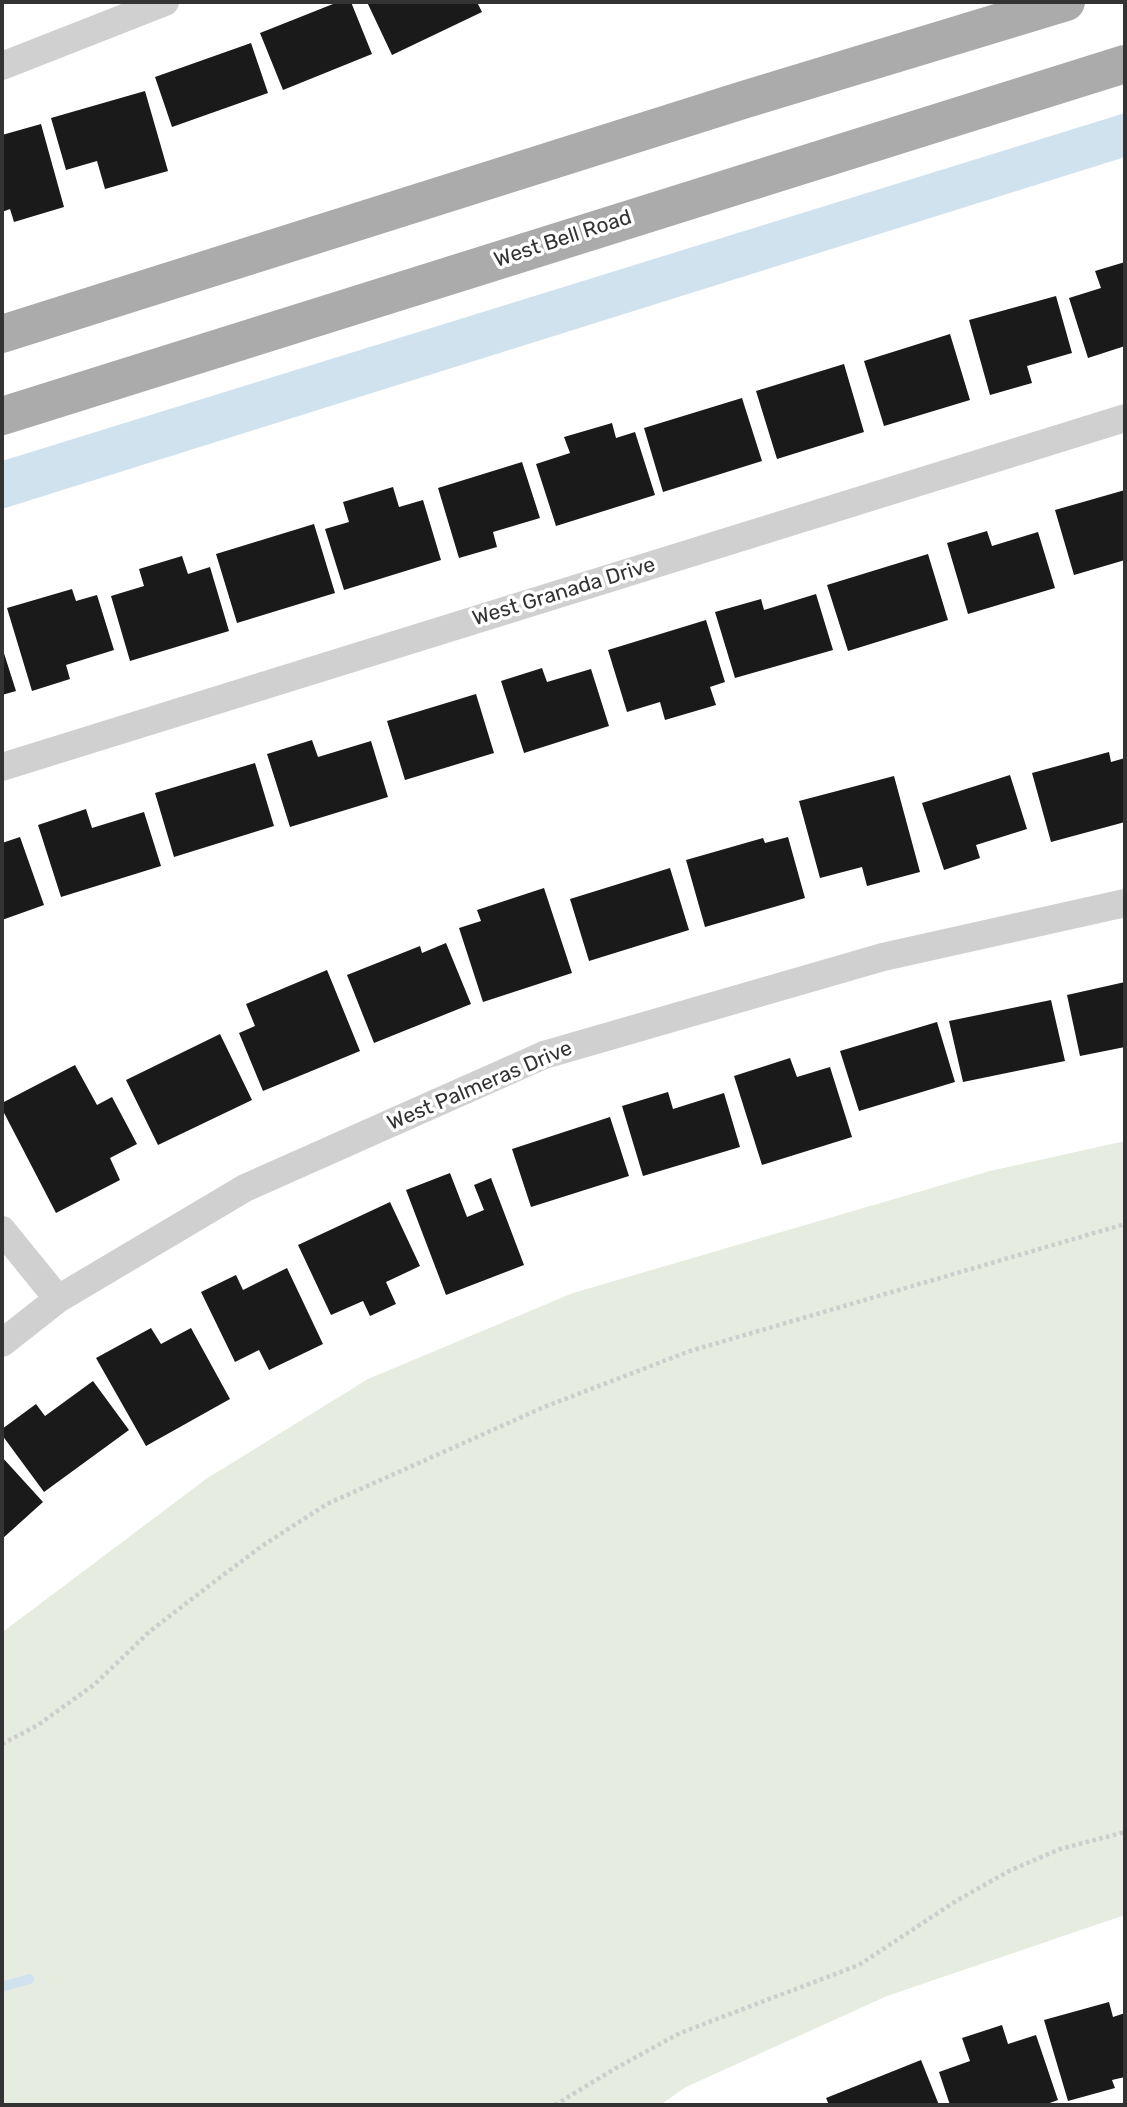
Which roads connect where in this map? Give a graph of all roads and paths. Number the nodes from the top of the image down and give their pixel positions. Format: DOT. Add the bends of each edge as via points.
graph roads {
  1 [pos="165,2"];
  2 [pos="1066,2"];
  3 [pos="1125,64"];
  4 [pos="2,66"];
  5 [pos="2,334"];
  6 [pos="2,416"];
  7 [pos="1125,418"];
  8 [pos="2,767"];
  9 [pos="1125,903"];
  10 [pos="1125,1224"];
  11 [pos="2,1230"];
  12 [pos="58,1299"];
  13 [pos="2,1343"];
  14 [pos="2,1744"];
  15 [pos="1125,1832"];
  16 [pos="555,2105"];
  1 -- 4 [label="street"];
  2 -- 5 [label="main road"];
  3 -- 6 [label="main road, West Bell Road"];
  7 -- 8 [label="street, West Granada Drive"];
  9 -- 12 [label="street, West Palmeras Drive" via="883,957 544,1055 246,1188"];
  10 -- 14 [label="path" via="690,1351 544,1407 327,1504 262,1546 149,1632 95,1684 38,1725"];
  11 -- 12 [label="street"];
  12 -- 13 [label="street, West Palmeras Drive"];
  15 -- 16 [label="path" via="1060,1849 1009,1871 859,1965 680,2033"];
}
